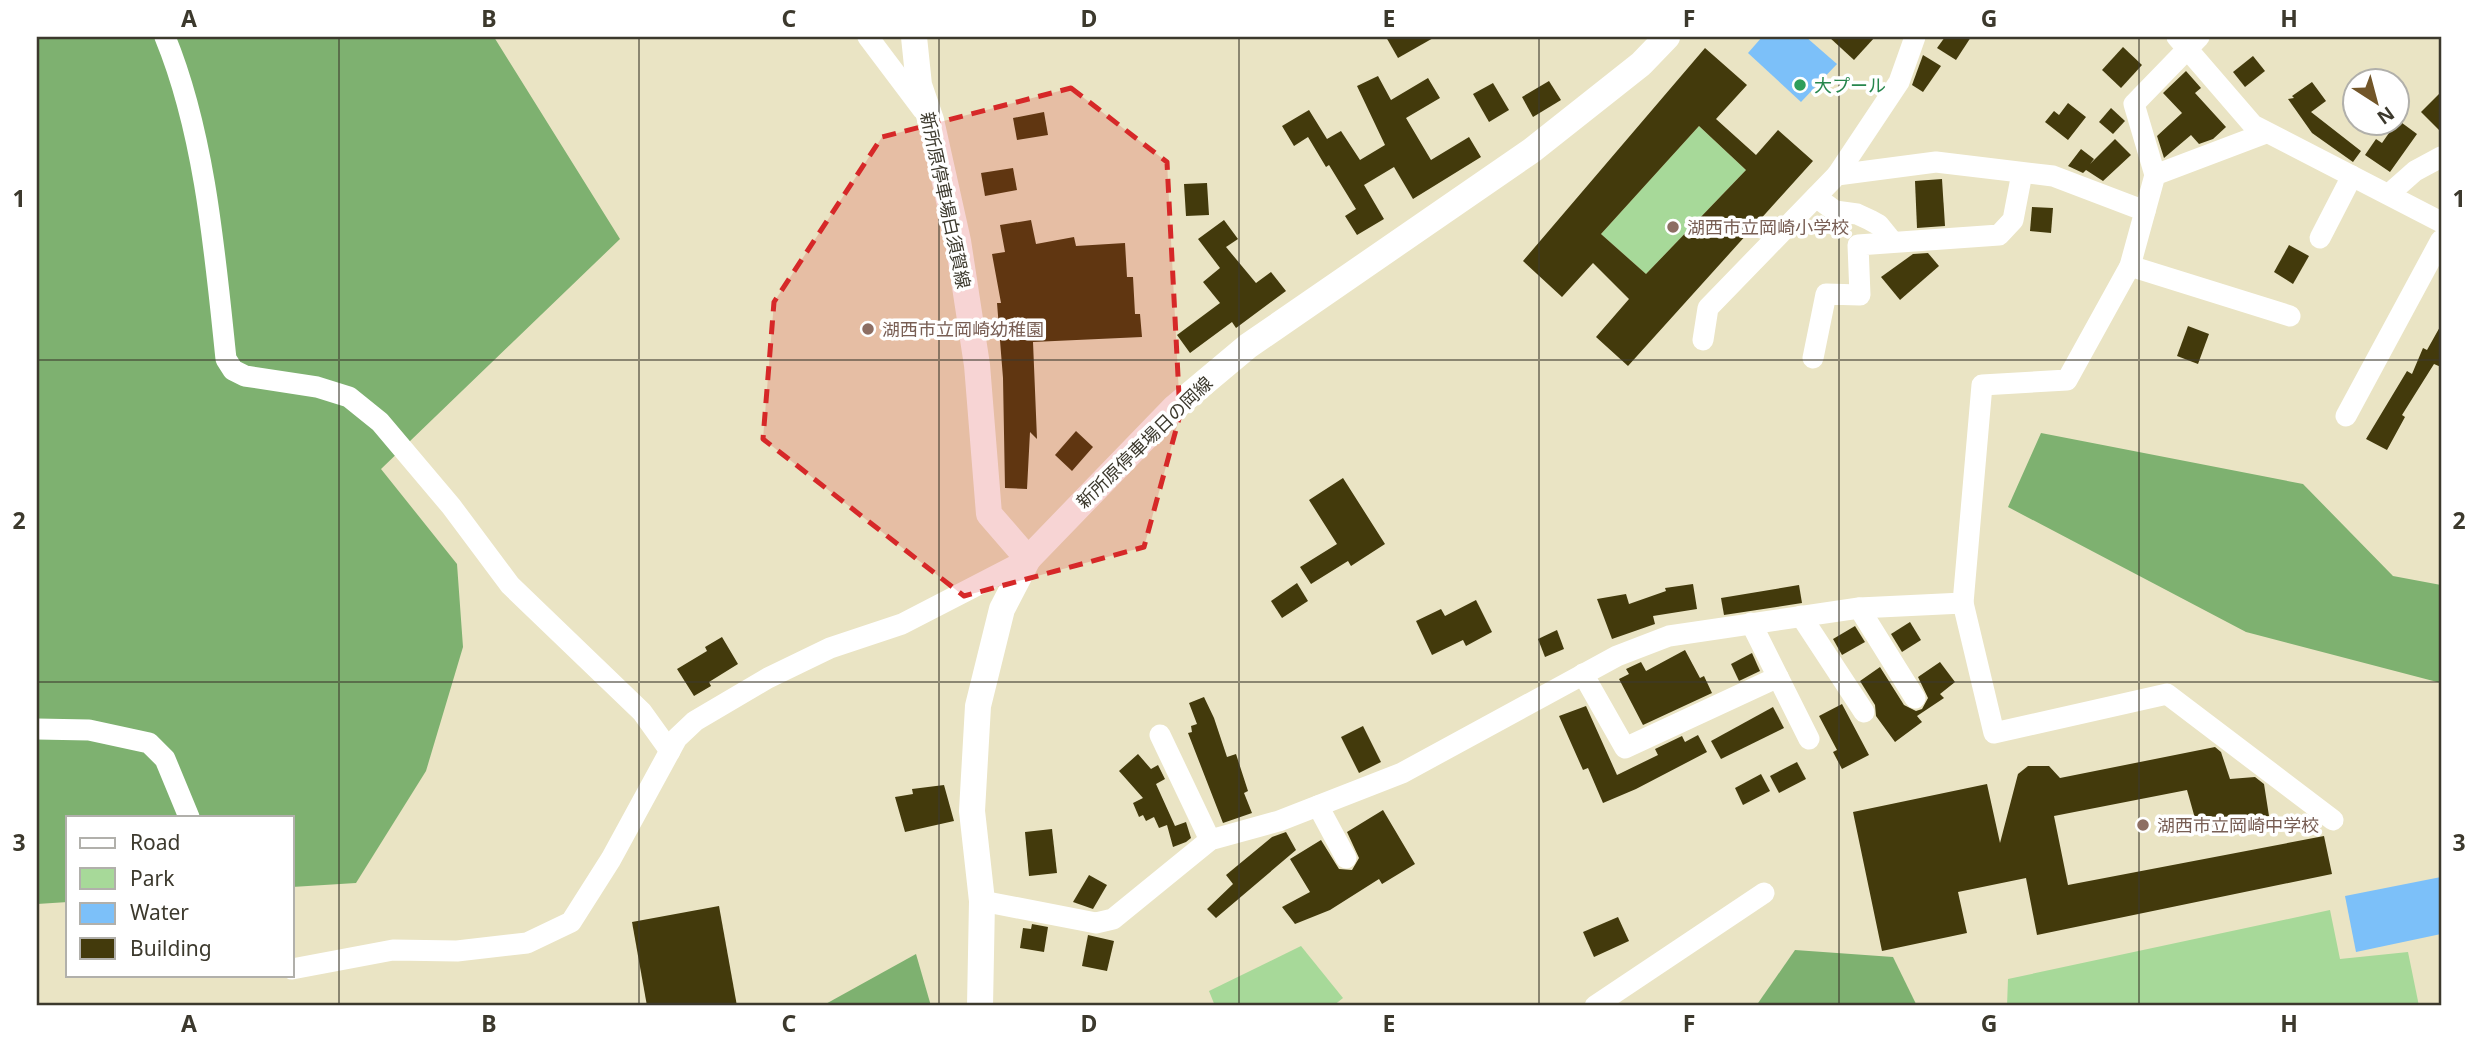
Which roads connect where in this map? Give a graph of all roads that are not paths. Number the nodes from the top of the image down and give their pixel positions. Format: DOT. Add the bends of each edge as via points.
graph roads {
  1 [pos="166,37"];
  2 [pos="868,37"];
  3 [pos="914,37"];
  4 [pos="1667,37"];
  5 [pos="1914,37"];
  6 [pos="2188,40"];
  7 [pos="931,120"];
  8 [pos="2266,133"];
  9 [pos="2441,157"];
  10 [pos="2022,173"];
  11 [pos="1837,175"];
  12 [pos="2155,175"];
  13 [pos="2353,176"];
  14 [pos="2389,194"];
  15 [pos="1816,197"];
  16 [pos="2145,211"];
  17 [pos="1861,216"];
  18 [pos="2441,222"];
  19 [pos="2320,239"];
  20 [pos="2441,240"];
  21 [pos="1892,241"];
  22 [pos="1858,244"];
  23 [pos="2130,266"];
  24 [pos="2290,316"];
  25 [pos="1703,341"];
  26 [pos="1813,358"];
  27 [pos="2346,416"];
  28 [pos="1028,559"];
  29 [pos="1963,603"];
  30 [pos="1859,607"];
  31 [pos="1801,616"];
  32 [pos="1751,623"];
  33 [pos="1583,674"];
  34 [pos="1778,677"];
  35 [pos="1915,698"];
  36 [pos="1864,712"];
  37 [pos="37,729"];
  38 [pos="1160,735"];
  39 [pos="1809,739"];
  40 [pos="670,751"];
  41 [pos="1318,806"];
  42 [pos="189,816"];
  43 [pos="2333,820"];
  44 [pos="1210,840"];
  45 [pos="1346,859"];
  46 [pos="1763,893"];
  47 [pos="982,901"];
  48 [pos="294,969"];
  49 [pos="980,1006"];
  50 [pos="1595,1006"];
  1 -- 40 [label="street" via="194,132 226,359 233,370 349,397 380,422 510,585 642,712"];
  2 -- 7 [label="street"];
  3 -- 7 [label="main road, 新所原停車場白須賀線" via="919,85"];
  4 -- 28 [label="main road, 新所原停車場日の岡線" via="1641,64 1531,151 1248,346 1174,408"];
  5 -- 11 [label="street" via="1899,82"];
  6 -- 8 [label="street" via="2253,125"];
  6 -- 12 [label="street" via="2134,104"];
  7 -- 28 [label="main road, 新所原停車場白須賀線" via="958,241 977,365 989,514"];
  8 -- 12 [label="street"];
  8 -- 13 [label="street"];
  9 -- 14 [label="street"];
  10 -- 11 [label="street" via="1936,162"];
  10 -- 16 [label="street" via="2053,176"];
  10 -- 21 [label="street" via="2013,220 1999,235"];
  11 -- 15 [label="street"];
  12 -- 16 [label="street"];
  13 -- 14 [label="street"];
  13 -- 19 [label="street"];
  14 -- 18 [label="street"];
  15 -- 17 [label="street" via="1835,211"];
  15 -- 25 [label="street" via="1708,308"];
  16 -- 23 [label="street"];
  17 -- 21 [label="street" via="1879,225"];
  17 -- 22 [label="street"];
  20 -- 27 [label="street"];
  21 -- 22 [label="street"];
  22 -- 26 [label="street" via="1860,295 1826,294"];
  23 -- 24 [label="street"];
  23 -- 29 [label="street" via="2067,380 1982,385"];
  28 -- 40 [label="street" via="902,624 830,648 768,678 695,721"];
  28 -- 47 [label="main road, 新所原停車場日の岡線" via="1002,609 978,706 972,811"];
  29 -- 30 [label="street"];
  29 -- 43 [label="street" via="1994,733 2167,694"];
  30 -- 31 [label="street"];
  30 -- 35 [label="street"];
  31 -- 32 [label="street"];
  31 -- 36 [label="street"];
  32 -- 33 [label="street" via="1659,639"];
  32 -- 34 [label="street"];
  33 -- 34 [label="street" via="1625,748"];
  33 -- 41 [label="street" via="1402,774"];
  34 -- 39 [label="street"];
  37 -- 42 [label="street" via="89,730 149,743 165,759"];
  38 -- 44 [label="street"];
  40 -- 48 [label="street" via="571,922 527,943 457,951 393,950"];
  41 -- 44 [label="street"];
  41 -- 45 [label="street"];
  44 -- 47 [label="street" via="1113,919 1096,923"];
  46 -- 50 [label="street"];
  47 -- 49 [label="main road, 新所原停車場日の岡線"];
}
